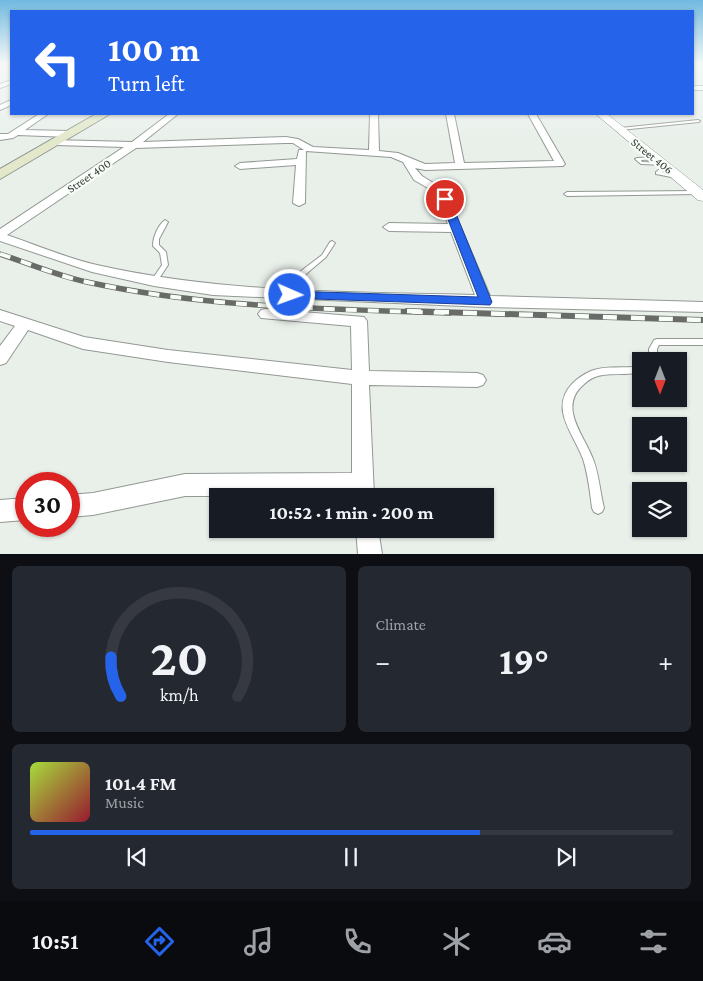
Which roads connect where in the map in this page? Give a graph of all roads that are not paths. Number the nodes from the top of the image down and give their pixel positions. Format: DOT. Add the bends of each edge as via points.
graph roads {
  1 [pos="42,115"];
  2 [pos="102,115"];
  3 [pos="173,115"];
  4 [pos="374,115"];
  5 [pos="450,115"];
  6 [pos="533,115"];
  7 [pos="602,115"];
  8 [pos="698,121"];
  9 [pos="620,129"];
  10 [pos="16,132"];
  11 [pos="69,134"];
  12 [pos="0,137"];
  13 [pos="55,142"];
  14 [pos="134,145"];
  15 [pos="303,147"];
  16 [pos="374,154"];
  17 [pos="302,162"];
  18 [pos="407,163"];
  19 [pos="240,166"];
  20 [pos="460,166"];
  21 [pos="0,175"];
  22 [pos="567,194"];
  23 [pos="700,195"];
  24 [pos="299,203"];
  25 [pos="165,222"];
  26 [pos="390,227"];
  27 [pos="456,228"];
  28 [pos="0,236"];
  29 [pos="332,243"];
  30 [pos="154,281"];
  31 [pos="290,295"];
  32 [pos="486,302"];
  33 [pos="703,307"];
  34 [pos="266,314"];
  35 [pos="0,315"];
  36 [pos="24,325"];
  37 [pos="703,342"];
  38 [pos="653,352"];
  39 [pos="0,358"];
  40 [pos="632,371"];
  41 [pos="359,378"];
  42 [pos="477,380"];
  43 [pos="292,488"];
  44 [pos="363,488"];
  45 [pos="80,505"];
  46 [pos="598,508"];
  47 [pos="15,509"];
  48 [pos="0,510"];
  49 [pos="368,538"];
  50 [pos="370,554"];
  1 -- 10 [label="street"];
  2 -- 11 [label="main road"];
  3 -- 14 [label="street, Street 400"];
  4 -- 16 [label="street"];
  5 -- 20 [label="street"];
  6 -- 20 [label="street" via="560,164"];
  7 -- 9 [label="street, Street 406"];
  8 -- 9 [label="lane"];
  9 -- 23 [label="street, Street 406"];
  10 -- 11 [label="street"];
  10 -- 12 [label="street"];
  11 -- 13 [label="main road"];
  13 -- 14 [label="street"];
  13 -- 21 [label="main road"];
  14 -- 15 [label="street" via="286,140"];
  14 -- 28 [label="street, Street 400"];
  15 -- 16 [label="street"];
  15 -- 17 [label="street"];
  16 -- 18 [label="street" via="400,156"];
  17 -- 19 [label="street"];
  17 -- 24 [label="street"];
  18 -- 20 [label="street" via="426,167"];
  18 -- 27 [label="street" via="418,178 440,190"];
  22 -- 23 [label="lane"];
  25 -- 30 [label="lane" via="156,246 164,252 165,265"];
  26 -- 27 [label="street"];
  27 -- 32 [label="street"];
  28 -- 30 [label="street" via="92,268"];
  29 -- 31 [label="lane" via="324,256 303,273"];
  30 -- 31 [label="street" via="212,290"];
  31 -- 32 [label="street"];
  32 -- 33 [label="street"];
  34 -- 41 [label="street" via="359,321"];
  35 -- 36 [label="street"];
  36 -- 39 [label="street"];
  36 -- 41 [label="street" via="83,343"];
  37 -- 38 [label="lane" via="657,342"];
  40 -- 46 [label="lane" via="595,373 572,389 566,400 568,414 588,458"];
  41 -- 42 [label="street"];
  41 -- 44 [label="street"];
  43 -- 45 [label="street" via="185,485"];
  47 -- 48 [label="street"];
  49 -- 50 [label="street"];
}
